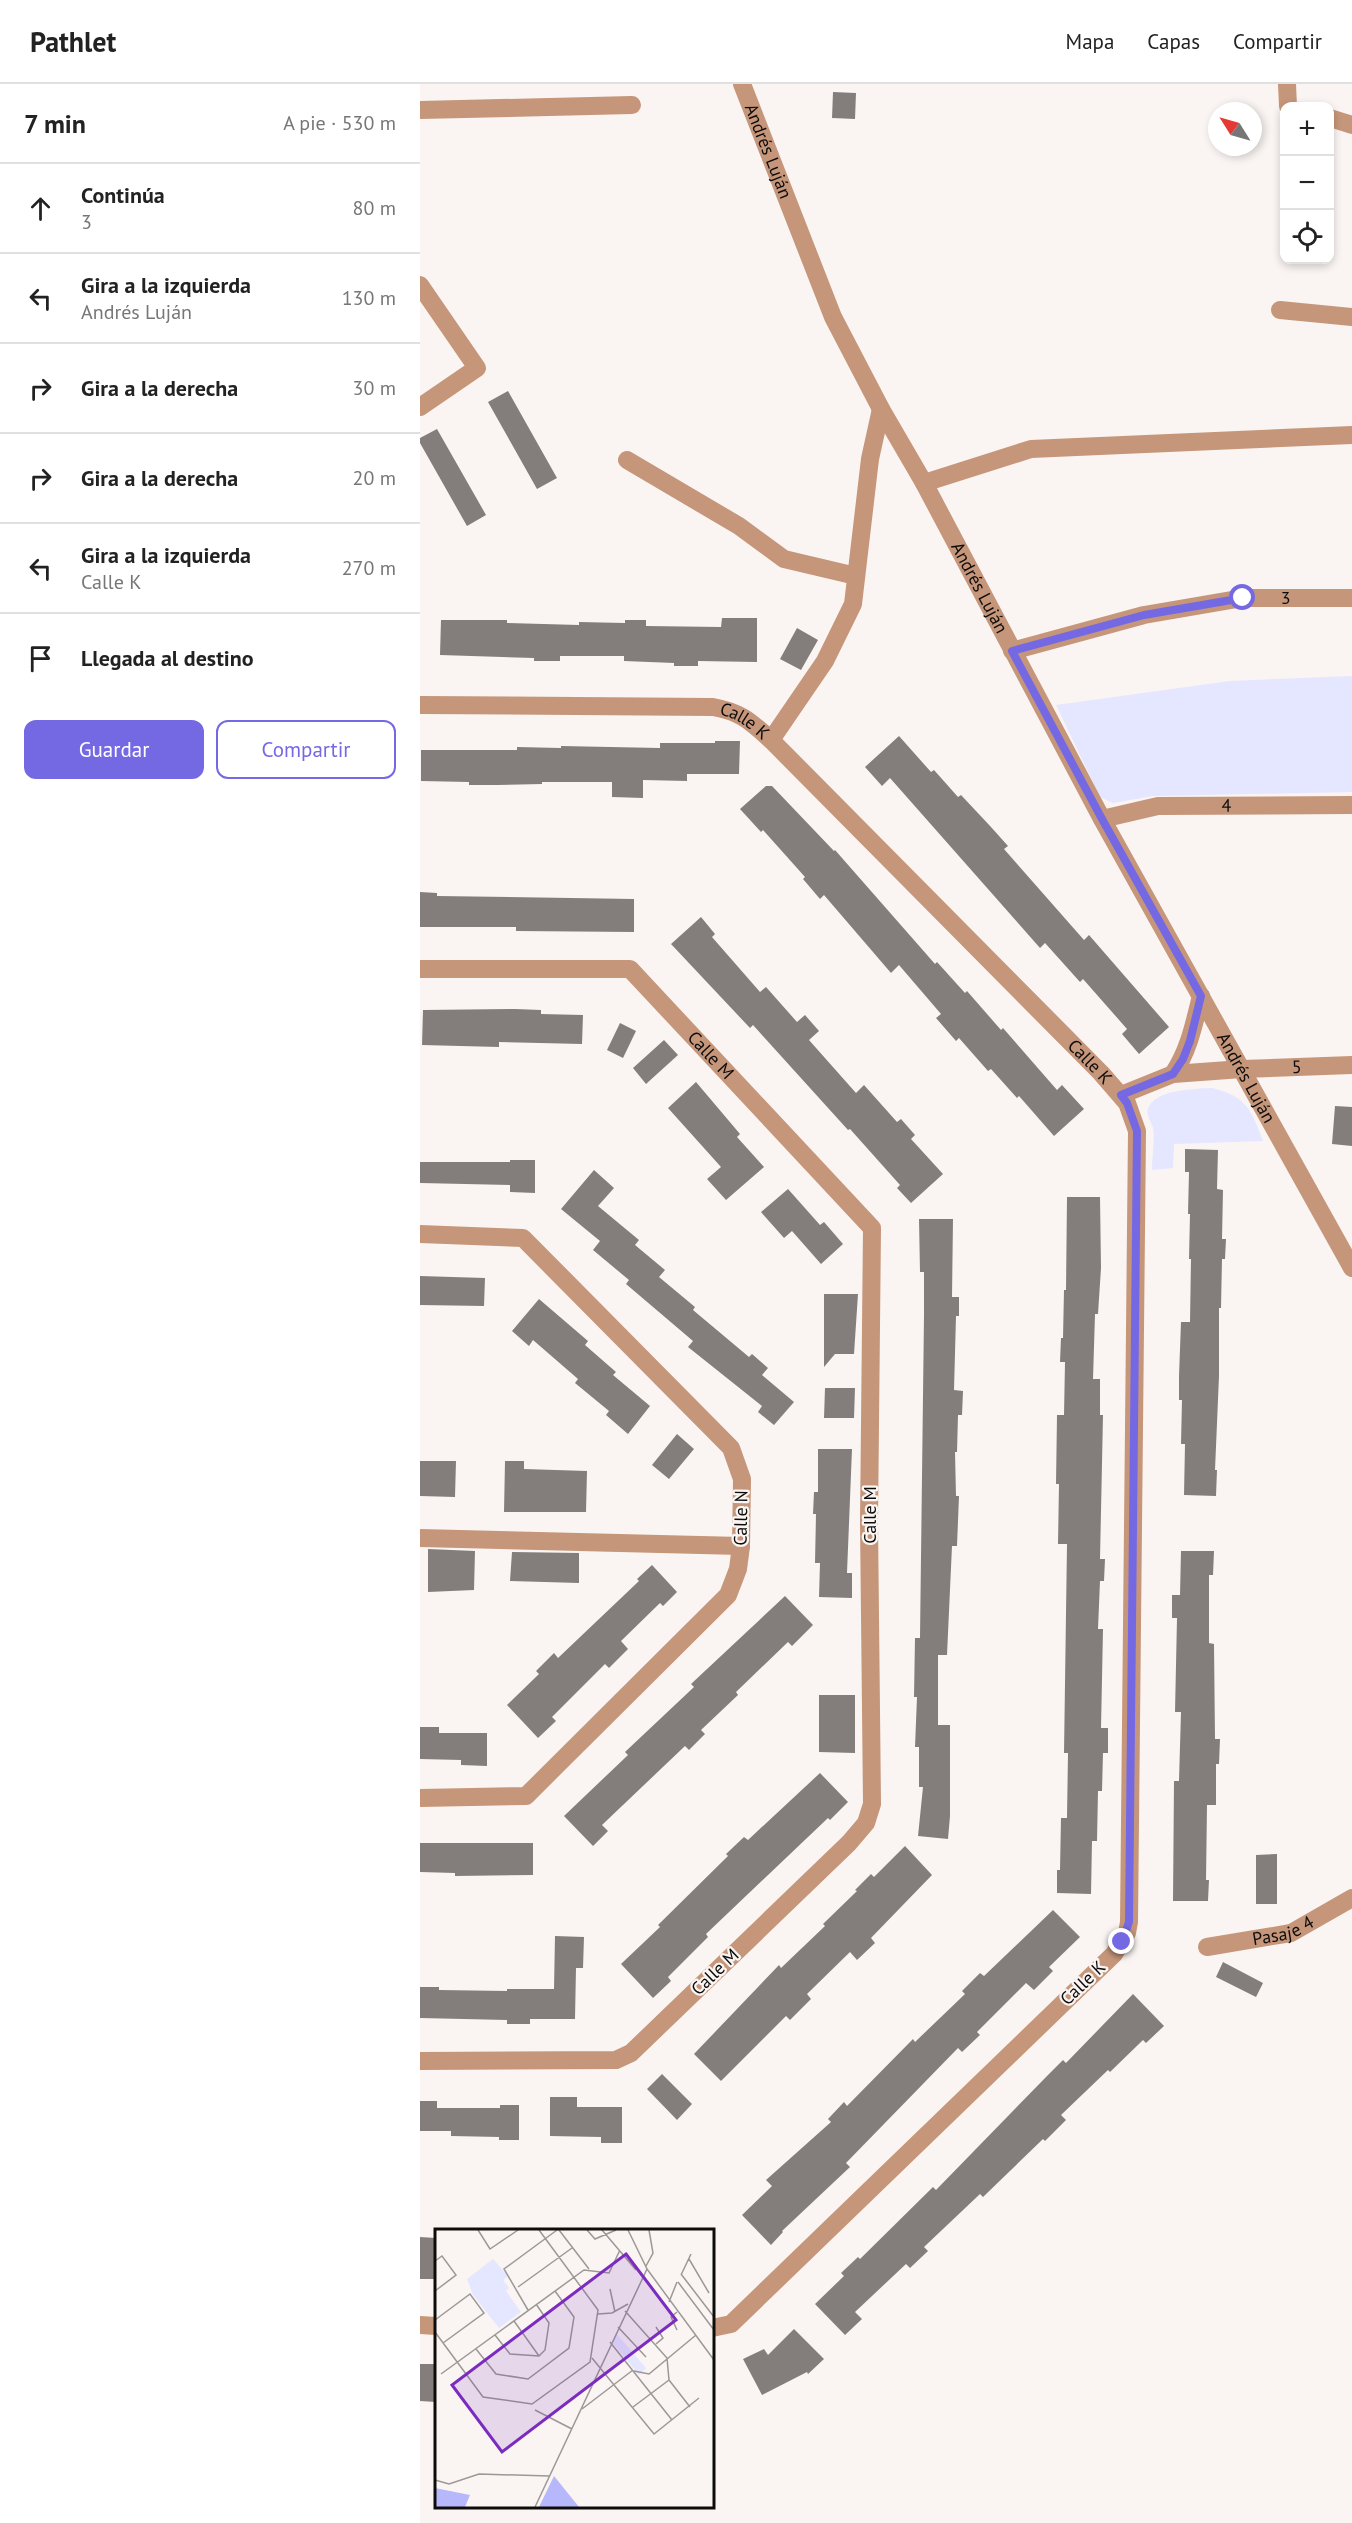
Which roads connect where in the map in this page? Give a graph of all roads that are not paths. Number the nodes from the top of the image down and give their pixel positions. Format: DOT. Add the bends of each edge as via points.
graph roads {
  1 [pos="1287,84"];
  2 [pos="745,86"];
  3 [pos="1288,102"];
  4 [pos="632,105"];
  5 [pos="420,110"];
  6 [pos="1334,120"];
  7 [pos="1352,125"];
  8 [pos="420,285"];
  9 [pos="1280,310"];
  10 [pos="1352,317"];
  11 [pos="420,407"];
  12 [pos="881,409"];
  13 [pos="1352,435"];
  14 [pos="627,460"];
  15 [pos="924,483"];
  16 [pos="856,576"];
  17 [pos="1352,598"];
  18 [pos="1012,651"];
  19 [pos="420,705"];
  20 [pos="771,740"];
  21 [pos="1352,805"];
  22 [pos="1102,819"];
  23 [pos="420,969"];
  24 [pos="1201,996"];
  25 [pos="1352,1065"];
  26 [pos="1242,1069"];
  27 [pos="1173,1074"];
  28 [pos="1121,1095"];
  29 [pos="420,1234"];
  30 [pos="1352,1268"];
  31 [pos="420,1538"];
  32 [pos="741,1546"];
  33 [pos="420,1798"];
  34 [pos="1352,1898"];
  35 [pos="1207,1947"];
  36 [pos="420,2061"];
  37 [pos="420,2325"];
  38 [pos="435,2326"];
  39 [pos="714,2328"];
  1 -- 3 [label="street"];
  2 -- 12 [label="street, Andrés Luján" via="833,317"];
  4 -- 5 [label="street"];
  6 -- 7 [label="street"];
  8 -- 11 [label="street" via="477,368"];
  9 -- 10 [label="street"];
  12 -- 15 [label="street, Andrés Luján"];
  12 -- 16 [label="street" via="870,459"];
  13 -- 15 [label="street" via="1031,449"];
  14 -- 16 [label="street" via="739,526 784,559"];
  15 -- 18 [label="street, Andrés Luján"];
  16 -- 20 [label="street" via="853,604 841,632"];
  17 -- 18 [label="street, 3" via="1243,598 1144,615"];
  18 -- 22 [label="street, Andrés Luján"];
  19 -- 20 [label="street, Calle K" via="713,707 733,711"];
  20 -- 28 [label="street, Calle K"];
  21 -- 22 [label="street, 4" via="1158,806"];
  22 -- 24 [label="street, Andrés Luján"];
  23 -- 36 [label="street, Calle M" via="630,969 872,1228 872,1804 866,1823 849,1843 631,2053 616,2060"];
  24 -- 26 [label="street, Andrés Luján"];
  24 -- 27 [label="street" via="1190,1041"];
  25 -- 26 [label="street, 5"];
  26 -- 27 [label="street, 5"];
  26 -- 30 [label="street, Andrés Luján"];
  27 -- 28 [label="street, 5"];
  28 -- 39 [label="street, Calle K" via="1137,1131 1127,1933 1114,1953 731,2324"];
  29 -- 32 [label="street, Calle N" via="523,1238 731,1448 741,1479"];
  31 -- 32 [label="street"];
  32 -- 33 [label="street, Calle N" via="738,1569 728,1594 526,1796"];
  34 -- 35 [label="street, Pasaje 4" via="1291,1933"];
  37 -- 38 [label="street"];
}
